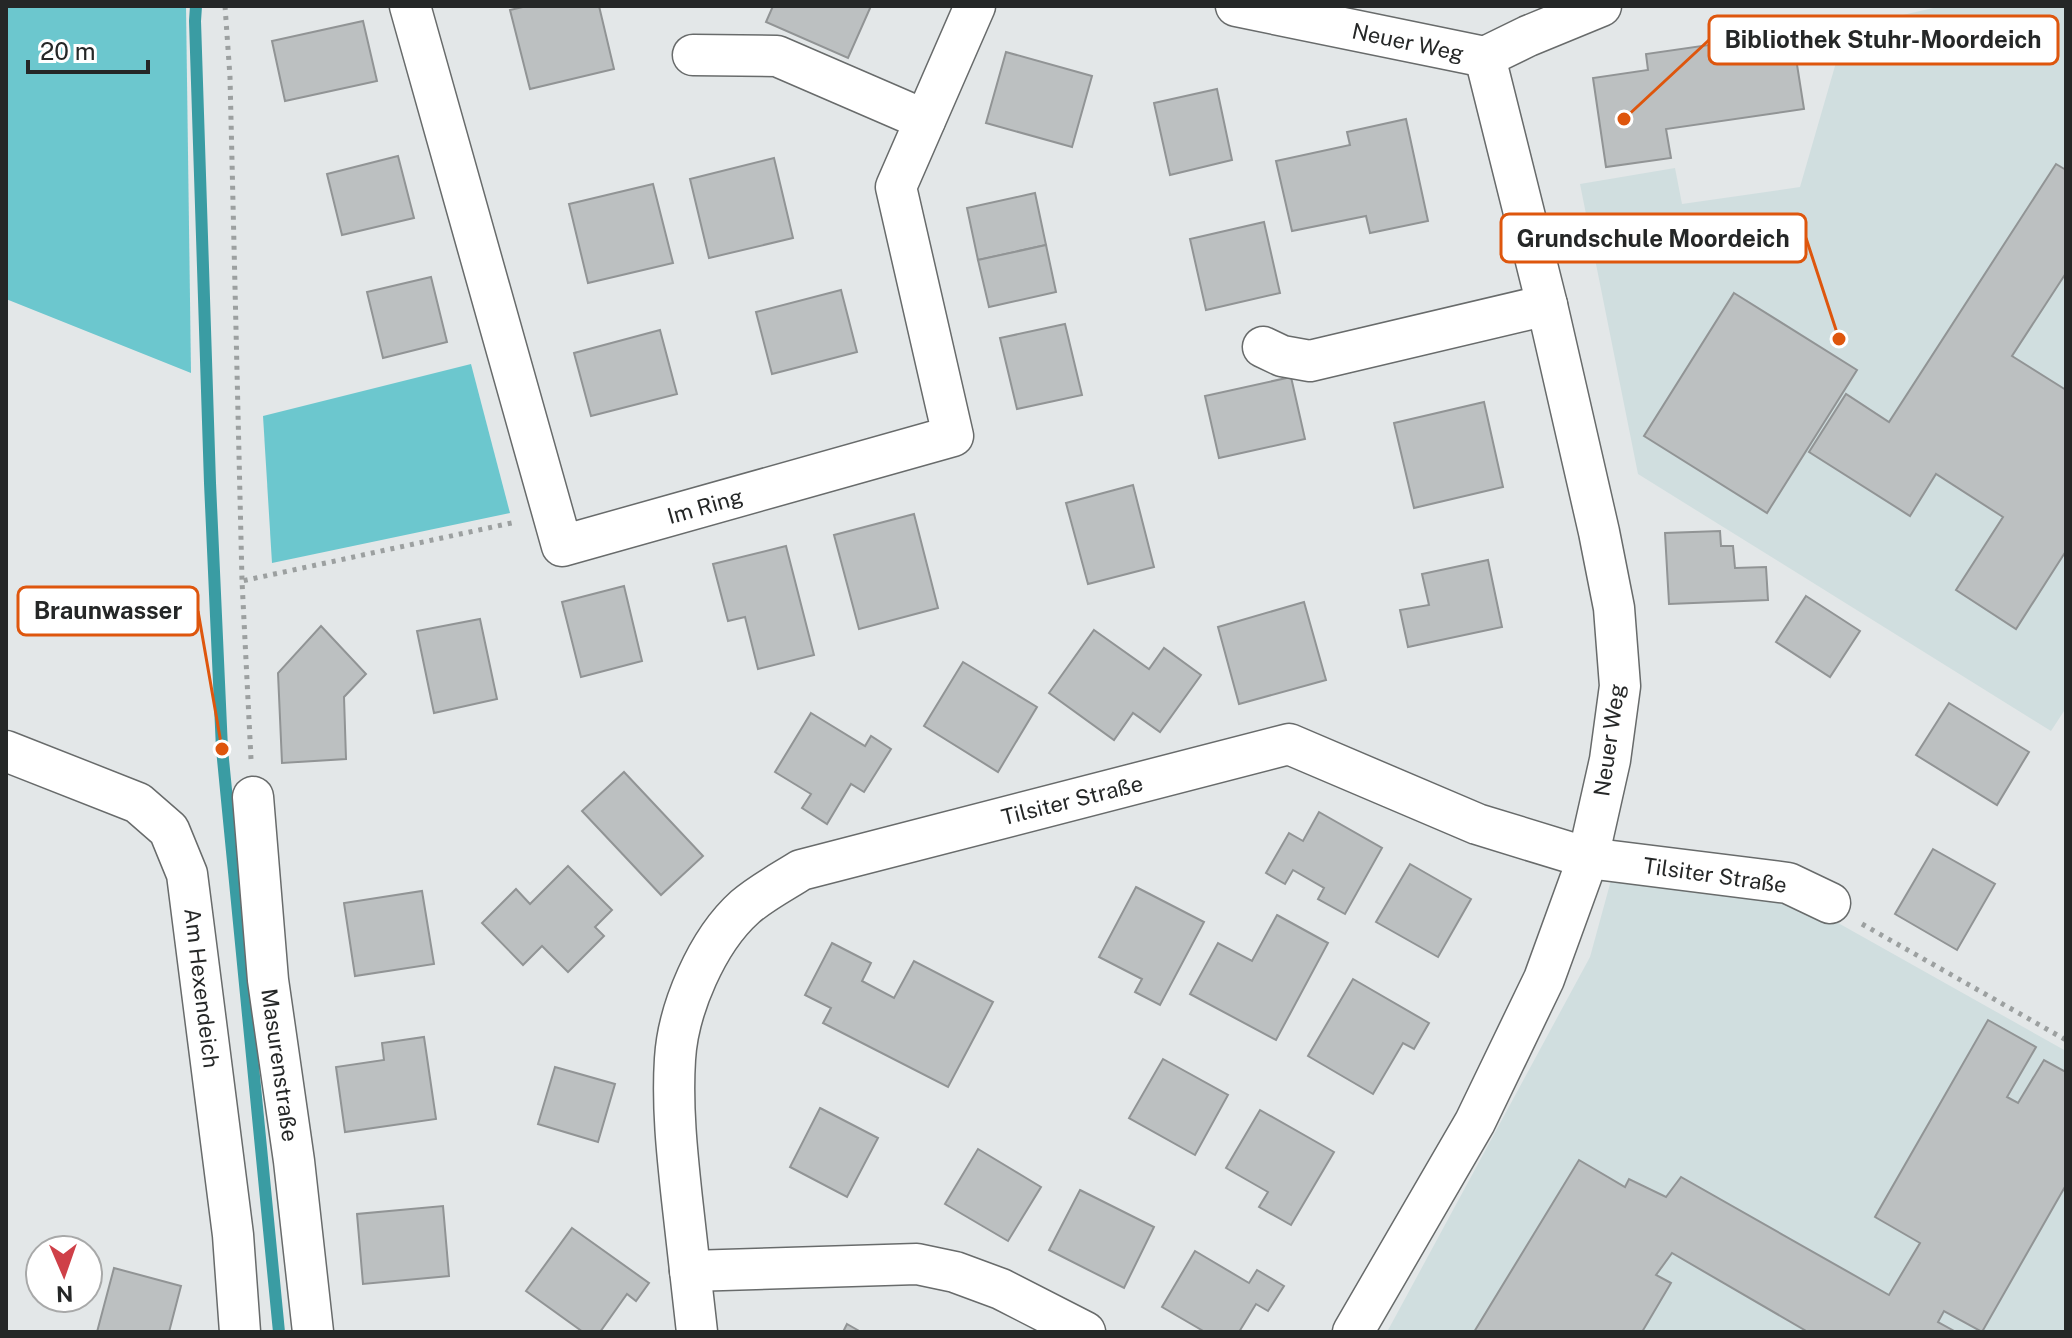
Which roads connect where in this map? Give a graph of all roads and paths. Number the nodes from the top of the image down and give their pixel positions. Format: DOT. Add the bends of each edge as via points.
graph roads {
  1 [pos="225,6"];
  2 [pos="410,6"];
  3 [pos="975,6"];
  4 [pos="1236,6"];
  5 [pos="1601,6"];
  6 [pos="693,55"];
  7 [pos="1485,57"];
  8 [pos="925,120"];
  9 [pos="1547,305"];
  10 [pos="1263,347"];
  11 [pos="552,515"];
  12 [pos="242,581"];
  13 [pos="6,751"];
  14 [pos="253,797"];
  15 [pos="1588,858"];
  16 [pos="1830,903"];
  17 [pos="2066,1040"];
  18 [pos="690,1271"];
  19 [pos="240,1332"];
  20 [pos="313,1332"];
  21 [pos="697,1332"];
  22 [pos="1085,1332"];
  23 [pos="1353,1332"];
  1 -- 12 [label="path"];
  2 -- 11 [label="street, Im Ring"];
  3 -- 8 [label="street, Im Ring"];
  4 -- 7 [label="street, Neuer Weg"];
  5 -- 7 [label="street, Neuer Weg"];
  6 -- 8 [label="street" via="777,56"];
  7 -- 9 [label="street, Neuer Weg"];
  8 -- 11 [label="street, Im Ring" via="896,187 953,436 562,546"];
  9 -- 10 [label="street" via="1310,361"];
  9 -- 15 [label="street, Neuer Weg" via="1614,608 1620,686"];
  11 -- 12 [label="path"];
  12 -- 14 [label="path"];
  13 -- 19 [label="street, Am Hexendeich" via="138,803 169,830 187,874 233,1235"];
  14 -- 20 [label="street, Masurenstraße" via="268,980"];
  15 -- 16 [label="street, Tilsiter Straße" via="1788,883"];
  15 -- 18 [label="street, Tilsiter Straße" via="1477,824 1289,744 801,870 745,907 723,932 684,1008 675,1057 674,1109"];
  15 -- 23 [label="street, Neuer Weg" via="1544,979 1475,1122"];
  16 -- 17 [label="path"];
  18 -- 21 [label="street, Tilsiter Straße"];
  18 -- 22 [label="street" via="917,1264 1001,1289"];
}
